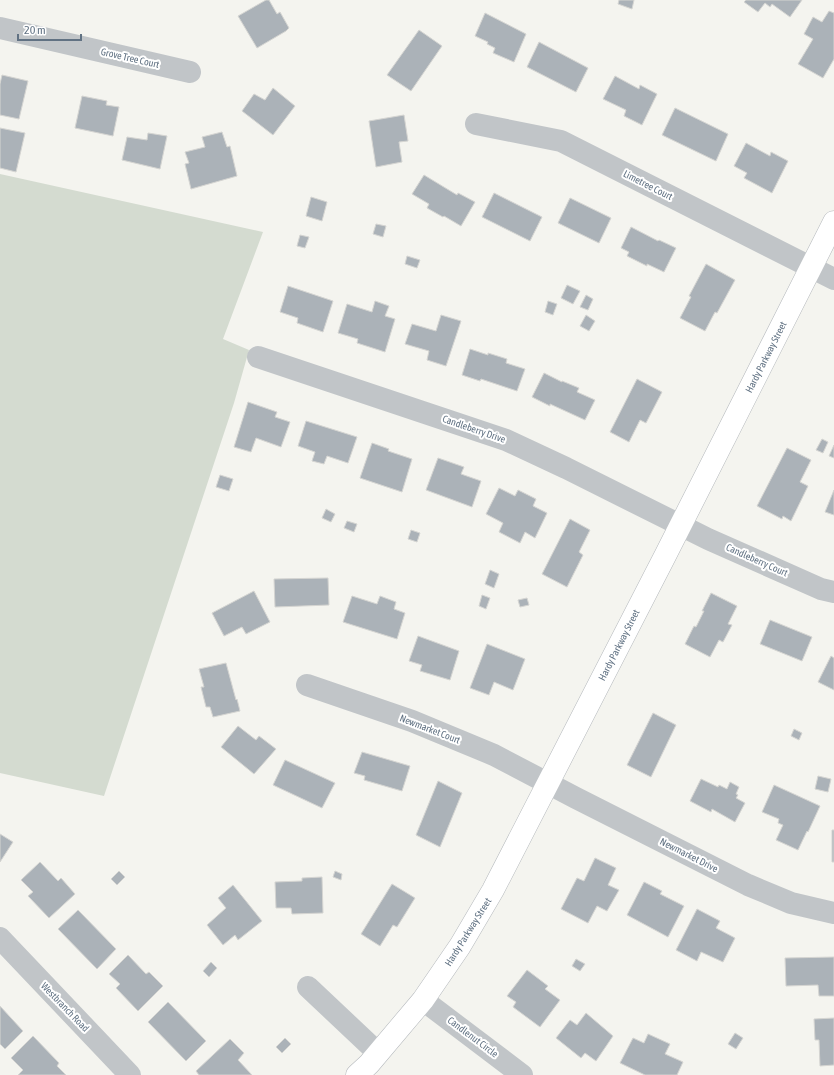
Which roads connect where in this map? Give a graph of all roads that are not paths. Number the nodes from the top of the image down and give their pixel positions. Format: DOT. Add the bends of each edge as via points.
graph roads {
  1 [pos="0,28"];
  2 [pos="190,72"];
  3 [pos="476,124"];
  4 [pos="834,222"];
  5 [pos="811,268"];
  6 [pos="834,279"];
  7 [pos="258,357"];
  8 [pos="680,525"];
  9 [pos="834,592"];
  10 [pos="307,685"];
  11 [pos="548,784"];
  12 [pos="834,913"];
  13 [pos="0,938"];
  14 [pos="308,987"];
  15 [pos="423,1000"];
  16 [pos="378,1053"];
  17 [pos="130,1075"];
  18 [pos="357,1075"];
  19 [pos="522,1075"];
  1 -- 2 [label="street, Grove Tree Court"];
  3 -- 5 [label="street, Limetree Court" via="561,141"];
  4 -- 5 [label="main road, Hardy Parkway Street"];
  5 -- 6 [label="street, Limetree Court"];
  5 -- 8 [label="main road, Hardy Parkway Street"];
  7 -- 8 [label="street, Candleberry Drive" via="506,440"];
  8 -- 9 [label="street, Candleberry Court" via="821,589"];
  8 -- 11 [label="main road, Hardy Parkway Street"];
  10 -- 11 [label="street, Newmarket Court" via="418,724 494,755"];
  11 -- 12 [label="street, Newmarket Drive" via="748,885 791,903"];
  11 -- 15 [label="main road, Hardy Parkway Street" via="494,890"];
  13 -- 17 [label="street, Westbranch Road"];
  14 -- 16 [label="street"];
  15 -- 16 [label="main road, Hardy Parkway Street"];
  15 -- 19 [label="street, Candlenut Circle"];
  16 -- 18 [label="main road, Hardy Parkway Street"];
}
